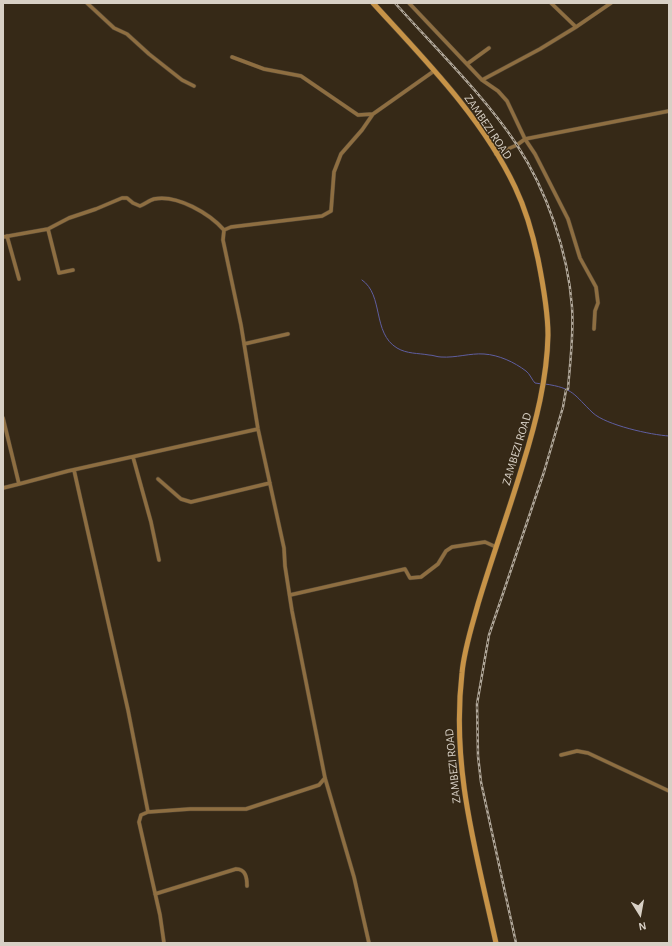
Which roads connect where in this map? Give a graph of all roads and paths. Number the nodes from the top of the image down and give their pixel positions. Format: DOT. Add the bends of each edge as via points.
graph roads {
  1 [pos="87,3"];
  2 [pos="373,3"];
  3 [pos="409,3"];
  4 [pos="551,3"];
  5 [pos="611,3"];
  6 [pos="576,27"];
  7 [pos="489,48"];
  8 [pos="232,57"];
  9 [pos="467,64"];
  10 [pos="434,71"];
  11 [pos="482,80"];
  12 [pos="194,86"];
  13 [pos="669,110"];
  14 [pos="373,114"];
  15 [pos="525,139"];
  16 [pos="496,154"];
  17 [pos="48,229"];
  18 [pos="224,230"];
  19 [pos="5,237"];
  20 [pos="73,270"];
  21 [pos="19,279"];
  22 [pos="594,329"];
  23 [pos="288,334"];
  24 [pos="244,344"];
  25 [pos="3,418"];
  26 [pos="258,429"];
  27 [pos="133,457"];
  28 [pos="74,470"];
  29 [pos="158,479"];
  30 [pos="270,483"];
  31 [pos="19,484"];
  32 [pos="3,488"];
  33 [pos="496,547"];
  34 [pos="159,560"];
  35 [pos="290,595"];
  36 [pos="561,755"];
  37 [pos="326,778"];
  38 [pos="669,791"];
  39 [pos="148,812"];
  40 [pos="246,886"];
  41 [pos="155,894"];
  42 [pos="164,943"];
  43 [pos="369,943"];
  44 [pos="496,943"];
  1 -- 12 [label="street" via="114,28 127,34 171,71"];
  2 -- 10 [label="main road, ZAMBEZI ROAD"];
  3 -- 9 [label="street"];
  4 -- 6 [label="street"];
  5 -- 6 [label="street"];
  6 -- 11 [label="street"];
  7 -- 9 [label="street"];
  8 -- 14 [label="street" via="264,68 301,76 358,115"];
  9 -- 11 [label="street"];
  10 -- 14 [label="street"];
  10 -- 16 [label="main road, ZAMBEZI ROAD" via="475,122"];
  11 -- 15 [label="street" via="507,101"];
  13 -- 15 [label="street"];
  14 -- 18 [label="street" via="340,154 334,172 331,211 322,216"];
  15 -- 16 [label="street"];
  15 -- 22 [label="street" via="568,219 580,258 596,287 598,303"];
  16 -- 33 [label="main road, ZAMBEZI ROAD" via="516,187 532,232 544,291 548,334 544,383 537,418"];
  17 -- 18 [label="street" via="69,218 122,198 127,198 140,206 152,199 160,198 189,204 217,222"];
  17 -- 19 [label="street"];
  17 -- 20 [label="street" via="59,273"];
  18 -- 24 [label="street" via="224,250"];
  19 -- 21 [label="street"];
  23 -- 24 [label="street"];
  24 -- 26 [label="street"];
  25 -- 31 [label="street"];
  26 -- 27 [label="street"];
  26 -- 30 [label="street"];
  27 -- 28 [label="street"];
  27 -- 34 [label="street"];
  28 -- 31 [label="street"];
  28 -- 39 [label="street" via="128,710"];
  29 -- 30 [label="street" via="181,499 191,502"];
  30 -- 35 [label="street" via="284,548"];
  31 -- 32 [label="street"];
  33 -- 35 [label="street" via="485,542 452,546 438,564 416,579 410,578 405,570"];
  33 -- 44 [label="main road, ZAMBEZI ROAD" via="471,629 462,669 458,741 463,793"];
  35 -- 37 [label="street"];
  36 -- 38 [label="street" via="577,751 588,753"];
  37 -- 39 [label="street" via="319,785 246,809"];
  37 -- 43 [label="street" via="354,877"];
  39 -- 41 [label="street" via="139,819"];
  40 -- 41 [label="street" via="245,874 236,869"];
  41 -- 42 [label="street"];
}
